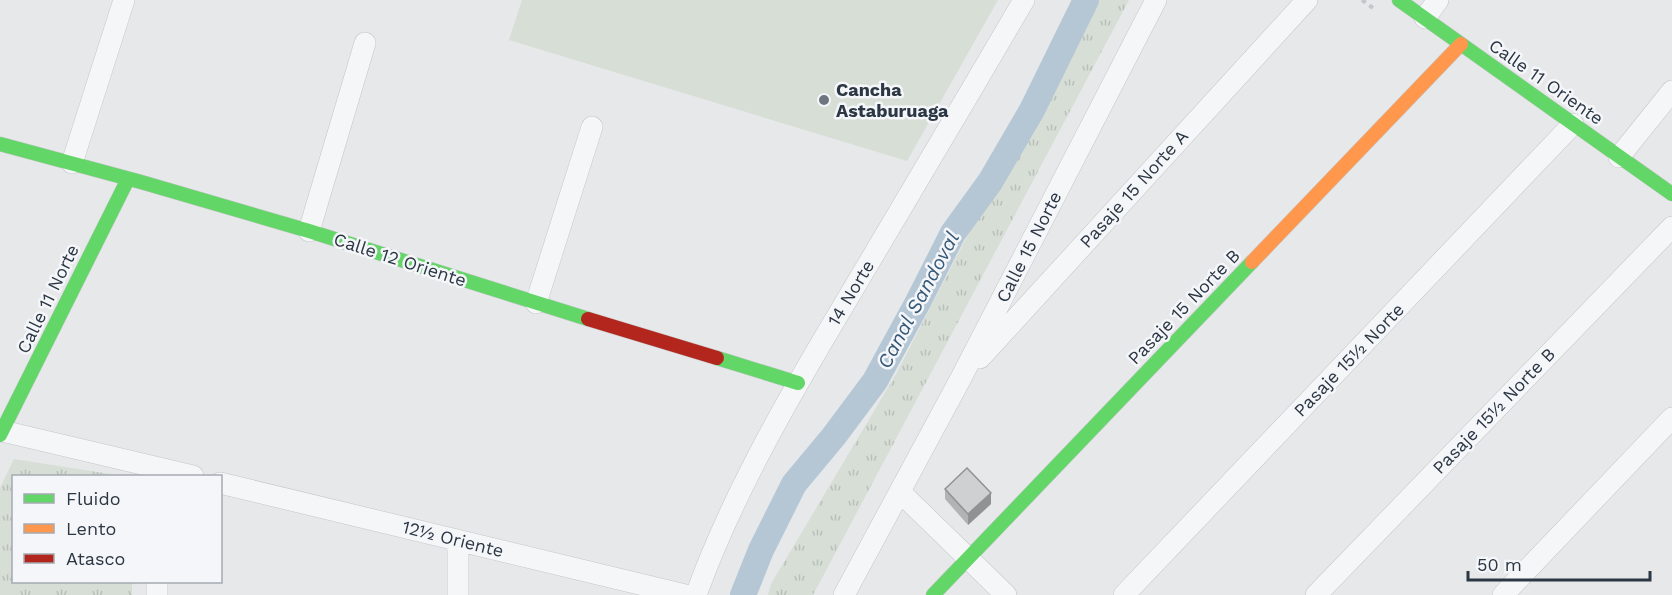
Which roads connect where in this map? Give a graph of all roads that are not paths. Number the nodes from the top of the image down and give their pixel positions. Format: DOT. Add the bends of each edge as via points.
graph roads {
  1 [pos="124,0"];
  2 [pos="1024,0"];
  3 [pos="1156,0"];
  4 [pos="1308,0"];
  5 [pos="1399,0"];
  6 [pos="1438,0"];
  7 [pos="1425,18"];
  8 [pos="365,42"];
  9 [pos="1461,45"];
  10 [pos="1672,91"];
  11 [pos="1574,124"];
  12 [pos="592,127"];
  13 [pos="0,144"];
  14 [pos="1619,157"];
  15 [pos="72,163"];
  16 [pos="128,179"];
  17 [pos="1672,194"];
  18 [pos="1672,227"];
  19 [pos="309,231"];
  20 [pos="536,303"];
  21 [pos="962,378"];
  22 [pos="798,383"];
  23 [pos="1672,418"];
  24 [pos="1,433"];
  25 [pos="157,472"];
  26 [pos="179,475"];
  27 [pos="222,483"];
  28 [pos="900,492"];
  29 [pos="458,541"];
  30 [pos="968,558"];
  31 [pos="458,595"];
  32 [pos="685,595"];
  33 [pos="696,595"];
  34 [pos="844,595"];
  35 [pos="933,595"];
  36 [pos="1006,595"];
  37 [pos="1124,595"];
  38 [pos="1316,595"];
  39 [pos="1503,595"];
  1 -- 15 [label="street"];
  2 -- 22 [label="street, 14 Norte"];
  3 -- 21 [label="street, Calle 15 Norte"];
  4 -- 21 [label="street, Pasaje 15 Norte A"];
  5 -- 7 [label="street, Calle 11 Oriente"];
  6 -- 7 [label="street"];
  7 -- 9 [label="street, Calle 11 Oriente"];
  8 -- 19 [label="street"];
  9 -- 11 [label="street, Calle 11 Oriente"];
  9 -- 30 [label="street, Pasaje 15 Norte B"];
  10 -- 14 [label="street"];
  11 -- 14 [label="street, Calle 11 Oriente"];
  11 -- 37 [label="street, Pasaje 15½ Norte"];
  12 -- 20 [label="street"];
  13 -- 15 [label="street, Calle 12 Oriente"];
  14 -- 17 [label="street, Calle 11 Oriente"];
  15 -- 16 [label="street, Calle 12 Oriente"];
  16 -- 19 [label="street, Calle 12 Oriente"];
  16 -- 24 [label="street, Calle 11 Norte"];
  18 -- 38 [label="street, Pasaje 15½ Norte B"];
  19 -- 20 [label="street, Calle 12 Oriente"];
  20 -- 22 [label="street, Calle 12 Oriente"];
  21 -- 28 [label="street, Calle 15 Norte"];
  22 -- 33 [label="street, 14 Norte" via="735,505"];
  23 -- 39 [label="street"];
  24 -- 25 [label="street"];
  25 -- 26 [label="street"];
  27 -- 29 [label="street, 12½ Oriente"];
  28 -- 30 [label="street"];
  28 -- 34 [label="street, Calle 15 Norte"];
  29 -- 31 [label="street"];
  29 -- 32 [label="street, 12½ Oriente"];
  30 -- 35 [label="street, Pasaje 15 Norte B"];
  30 -- 36 [label="street"];
}
